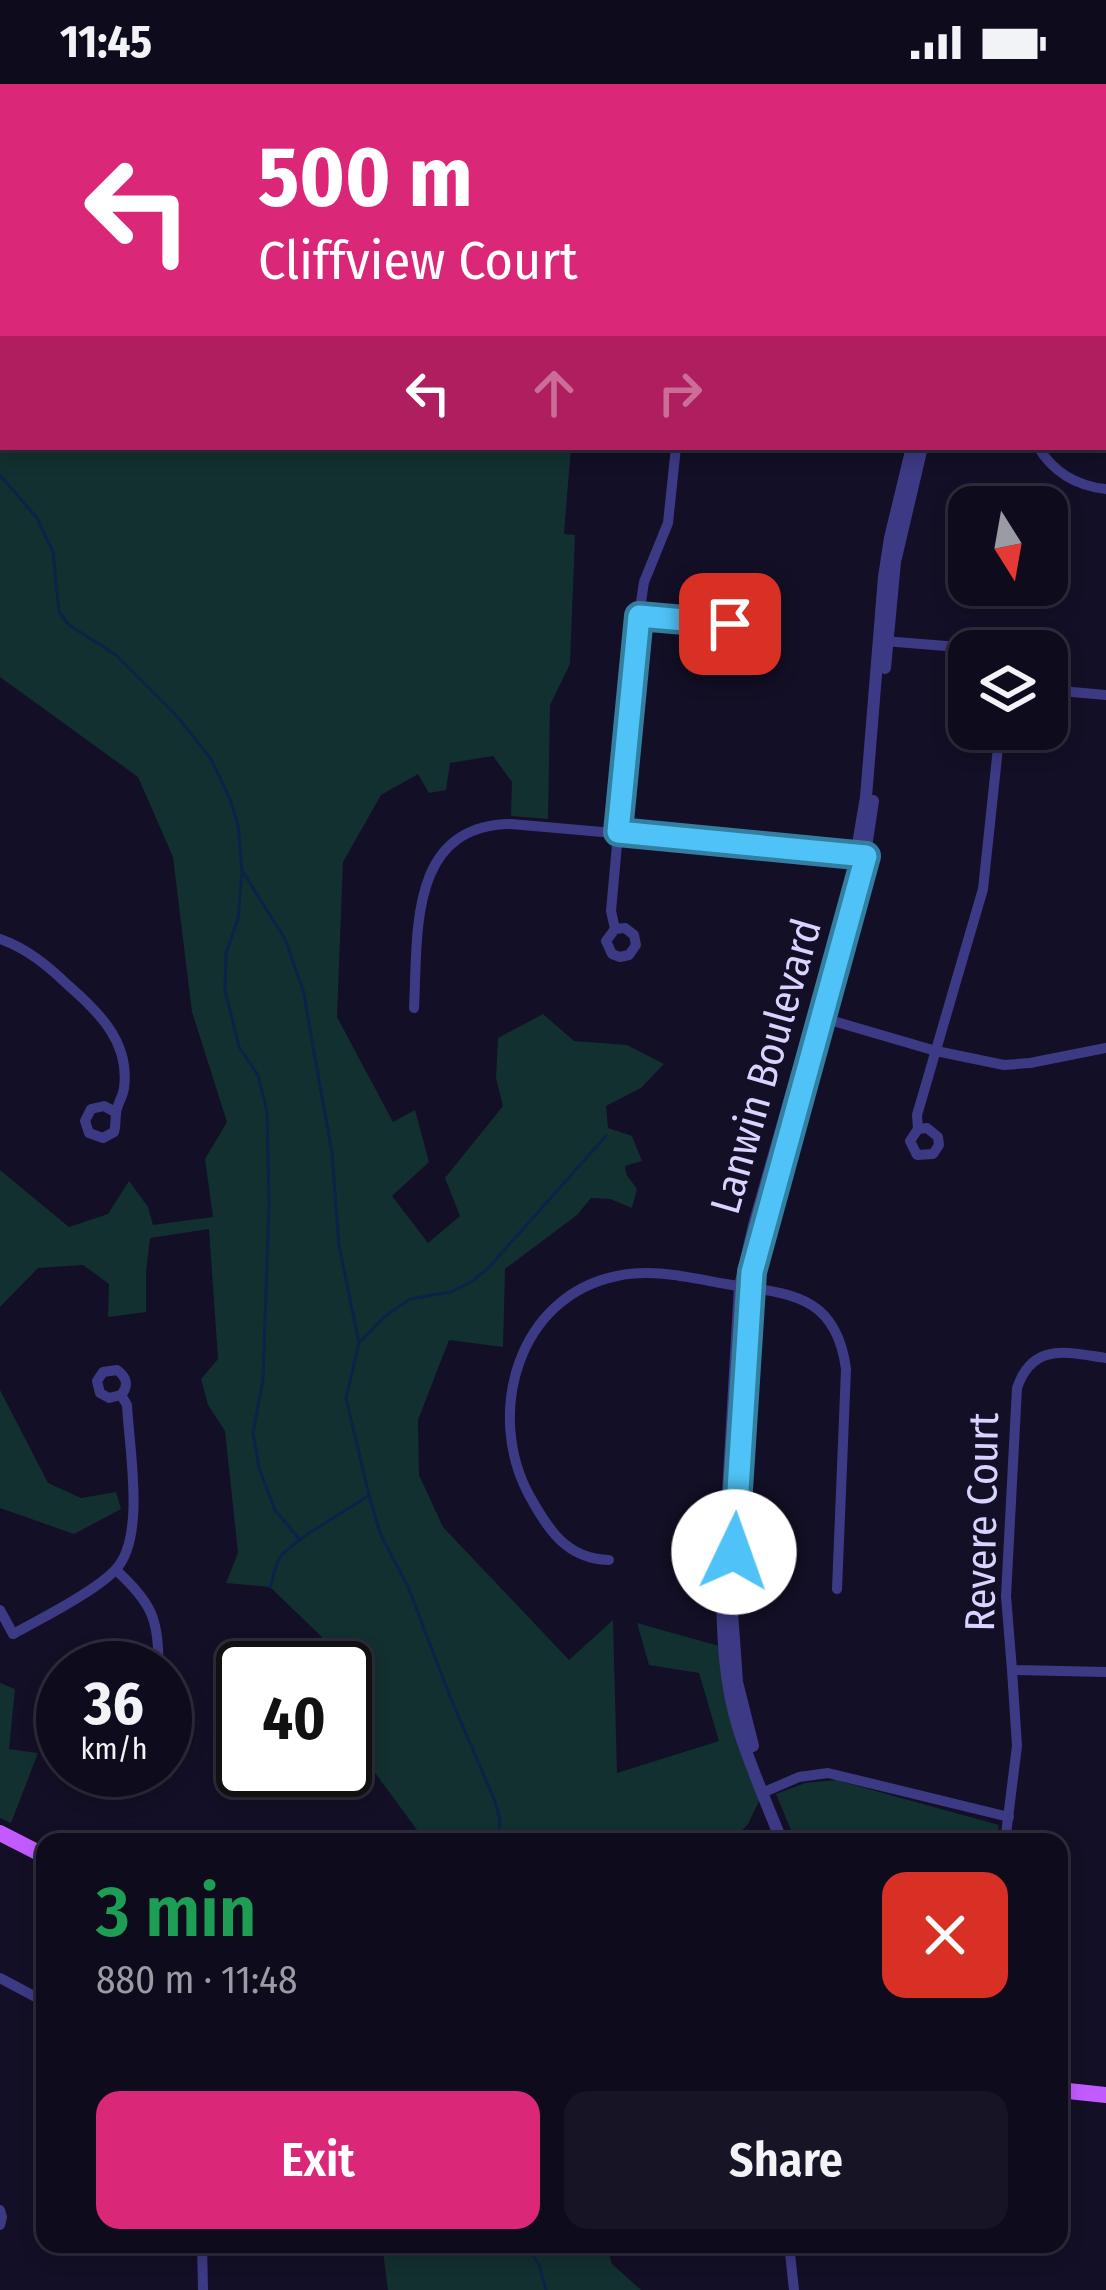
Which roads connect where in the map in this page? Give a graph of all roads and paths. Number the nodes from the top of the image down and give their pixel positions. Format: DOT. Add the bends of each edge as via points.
graph roads {
  1 [pos="676,450"];
  2 [pos="911,450"];
  3 [pos="921,450"];
  4 [pos="1040,450"];
  5 [pos="1106,489"];
  6 [pos="639,616"];
  7 [pos="775,628"];
  8 [pos="883,641"];
  9 [pos="948,646"];
  10 [pos="1068,691"];
  11 [pos="1106,695"];
  12 [pos="998,750"];
  13 [pos="618,832"];
  14 [pos="861,855"];
  15 [pos="615,929"];
  16 [pos="0,939"];
  17 [pos="414,1008"];
  18 [pos="818,1017"];
  19 [pos="1106,1048"];
  20 [pos="936,1051"];
  21 [pos="115,1112"];
  22 [pos="918,1130"];
  23 [pos="745,1287"];
  24 [pos="1106,1358"];
  25 [pos="121,1395"];
  26 [pos="608,1560"];
  27 [pos="116,1570"];
  28 [pos="837,1589"];
  29 [pos="0,1610"];
  30 [pos="0,1627"];
  31 [pos="13,1634"];
  32 [pos="159,1641"];
  33 [pos="1012,1670"];
  34 [pos="1106,1672"];
  35 [pos="766,1791"];
  36 [pos="1009,1817"];
  37 [pos="0,1833"];
  38 [pos="783,1833"];
  39 [pos="1006,1833"];
  40 [pos="36,1851"];
  41 [pos="0,1978"];
  42 [pos="36,1997"];
  43 [pos="1068,2091"];
  44 [pos="1106,2095"];
  45 [pos="0,2210"];
  46 [pos="0,2224"];
  47 [pos="202,2253"];
  48 [pos="789,2253"];
  49 [pos="203,2290"];
  50 [pos="794,2290"];
  1 -- 6 [label="street" via="668,523"];
  2 -- 8 [label="street, Lanwin Boulevard" via="890,538"];
  3 -- 8 [label="street, Lanwin Boulevard"];
  4 -- 5 [label="street" via="1067,478"];
  6 -- 7 [label="street"];
  6 -- 13 [label="street"];
  8 -- 9 [label="street"];
  8 -- 14 [label="street, Lanwin Boulevard"];
  10 -- 11 [label="street"];
  12 -- 20 [label="street" via="985,876"];
  13 -- 14 [label="street"];
  13 -- 15 [label="street"];
  13 -- 17 [label="street" via="496,824 449,845 423,890"];
  14 -- 18 [label="street, Lanwin Boulevard"];
  16 -- 21 [label="street" via="39,958 107,1023 124,1068"];
  18 -- 20 [label="street"];
  18 -- 23 [label="street, Lanwin Boulevard" via="754,1225"];
  19 -- 20 [label="street" via="1004,1065"];
  20 -- 22 [label="street"];
  23 -- 26 [label="street" via="654,1273 601,1280 554,1308 522,1354 509,1426 523,1484 571,1550"];
  23 -- 28 [label="street" via="813,1306 844,1356"];
  23 -- 35 [label="street, Lanwin Boulevard" via="723,1642 738,1727"];
  24 -- 33 [label="street, Revere Court" via="1043,1355 1017,1388 1006,1596"];
  25 -- 27 [label="street" via="134,1527"];
  27 -- 31 [label="street"];
  27 -- 32 [label="street" via="152,1613"];
  29 -- 31 [label="street"];
  30 -- 31 [label="street"];
  33 -- 34 [label="street, Revere Court"];
  33 -- 36 [label="street" via="1017,1746"];
  35 -- 36 [label="street" via="828,1773"];
  35 -- 38 [label="street, Lanwin Boulevard"];
  36 -- 39 [label="street"];
  37 -- 40 [label="main road"];
  41 -- 42 [label="street"];
  43 -- 44 [label="main road"];
  45 -- 46 [label="street"];
  47 -- 49 [label="street"];
  48 -- 50 [label="street"];
}
